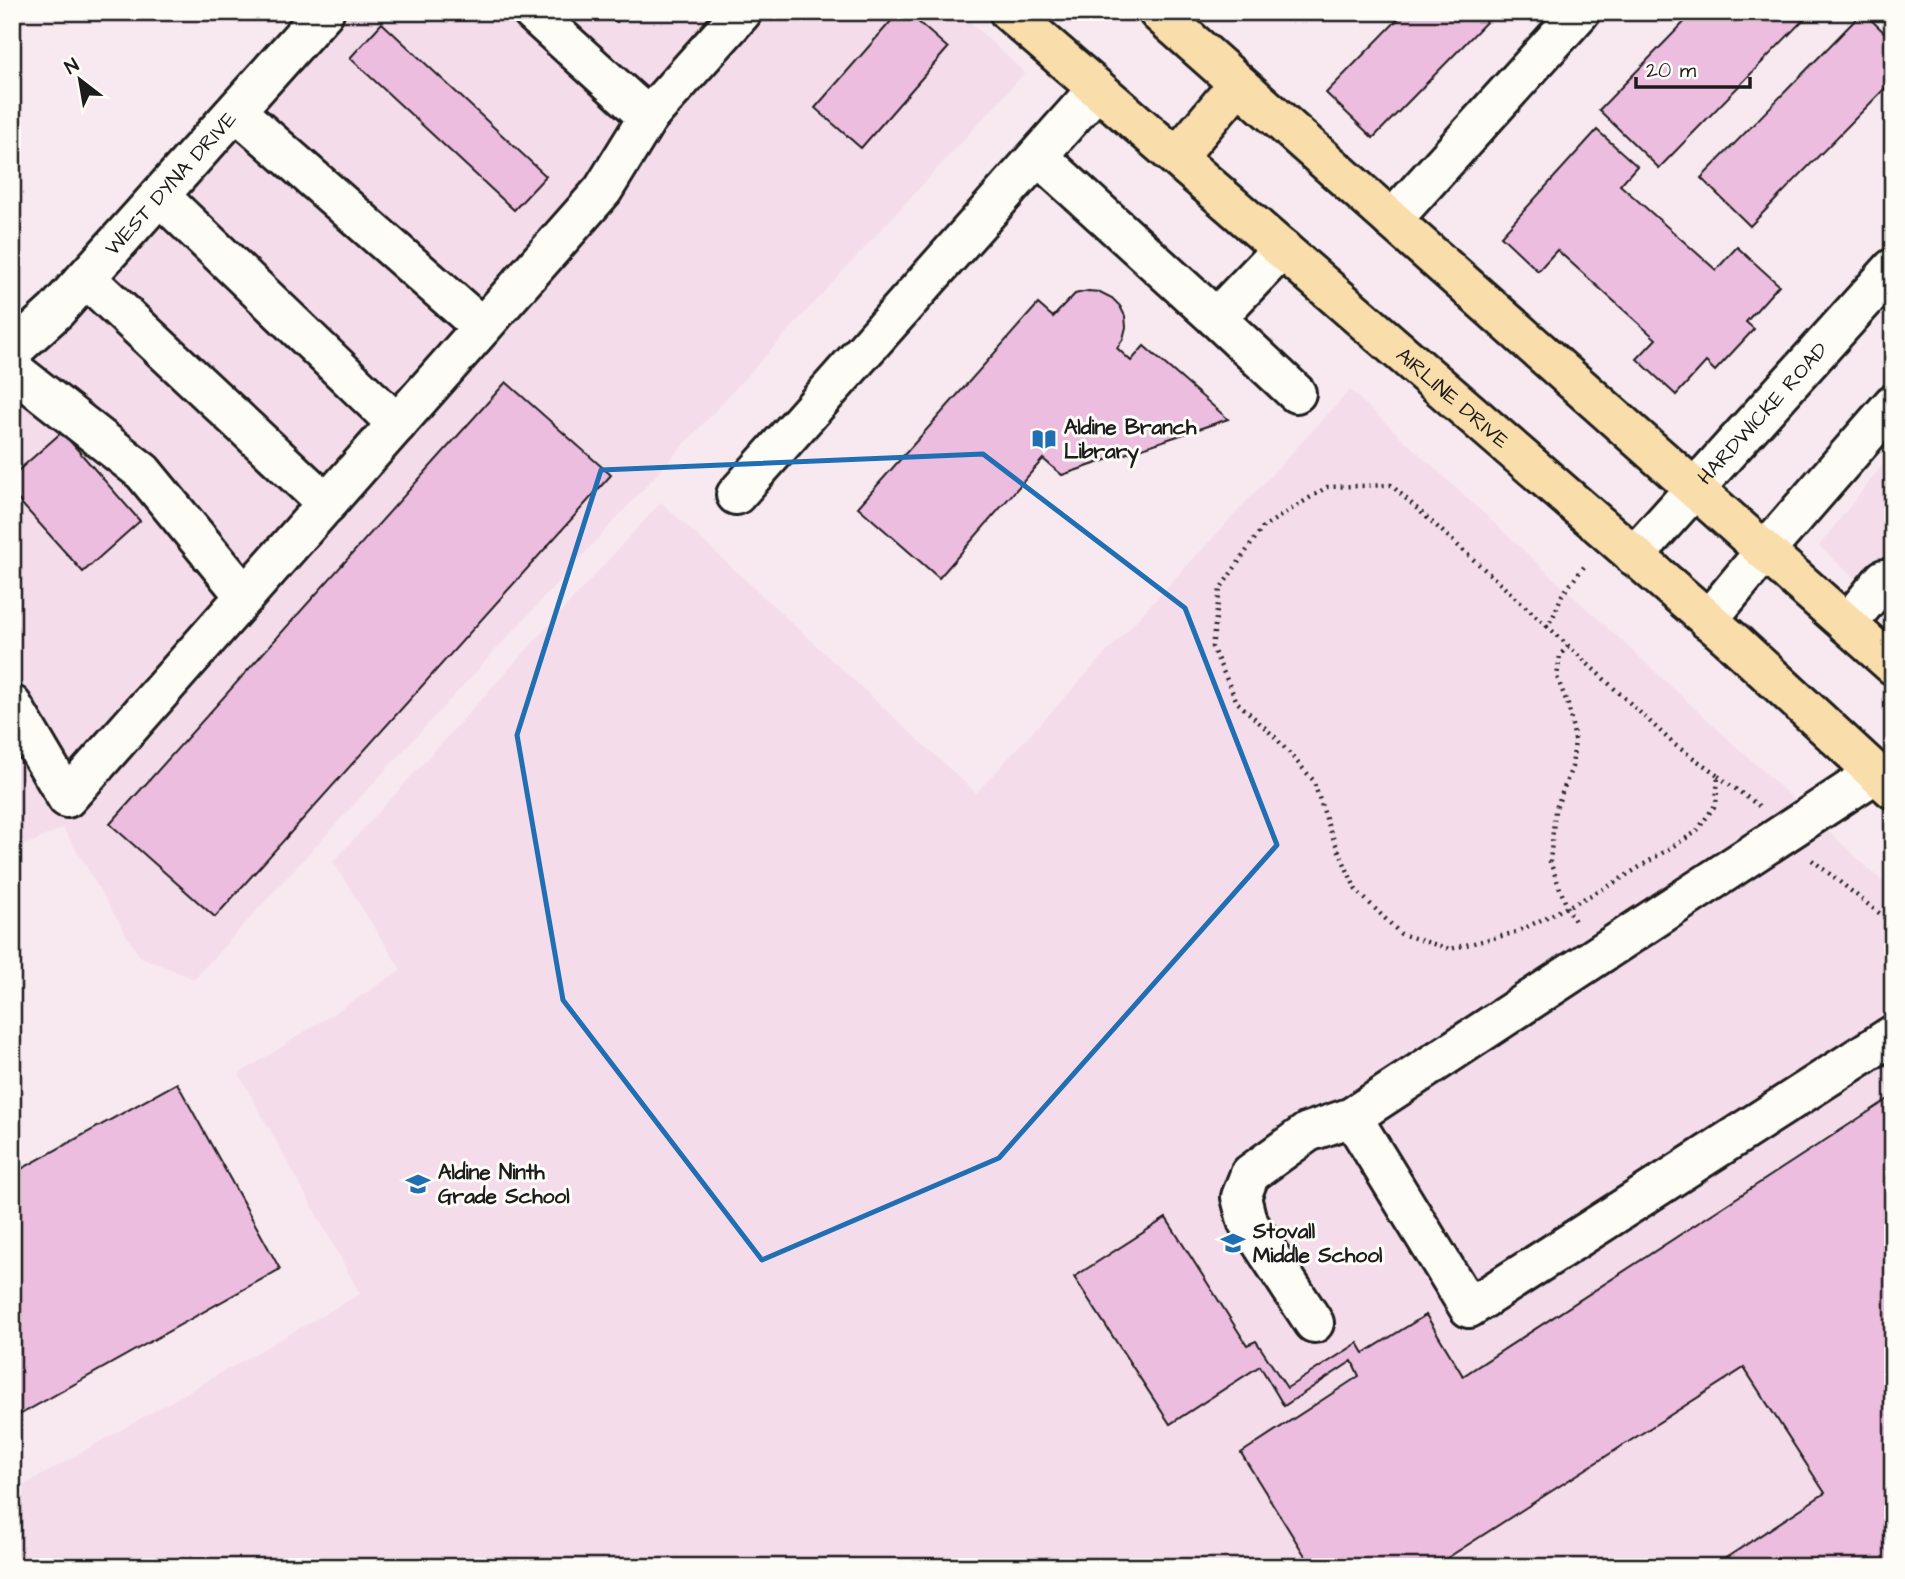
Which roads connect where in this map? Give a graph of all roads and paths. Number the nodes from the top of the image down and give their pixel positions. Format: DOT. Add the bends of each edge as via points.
graph roads {
  1 [pos="324,12"];
  2 [pos="532,12"];
  3 [pos="742,12"];
  4 [pos="1009,12"];
  5 [pos="1158,12"];
  6 [pos="1580,12"];
  7 [pos="1238,83"];
  8 [pos="1097,89"];
  9 [pos="236,111"];
  10 [pos="648,117"];
  11 [pos="1038,156"];
  12 [pos="1177,157"];
  13 [pos="160,196"];
  14 [pos="1392,220"];
  15 [pos="1282,249"];
  16 [pos="86,278"];
  17 [pos="1885,289"];
  18 [pos="1216,318"];
  19 [pos="482,327"];
  20 [pos="12,351"];
  21 [pos="12,369"];
  22 [pos="1296,393"];
  23 [pos="1893,404"];
  24 [pos="397,424"];
  25 [pos="1695,488"];
  26 [pos="736,495"];
  27 [pos="327,504"];
  28 [pos="1765,551"];
  29 [pos="1634,556"];
  30 [pos="1593,557"];
  31 [pos="1890,572"];
  32 [pos="245,596"];
  33 [pos="1708,620"];
  34 [pos="1847,624"];
  35 [pos="1547,626"];
  36 [pos="1568,646"];
  37 [pos="1893,665"];
  38 [pos="12,705"];
  39 [pos="1884,781"];
  40 [pos="1567,907"];
  41 [pos="1576,923"];
  42 [pos="1893,1035"];
  43 [pos="1352,1117"];
  44 [pos="1314,1323"];
  1 -- 9 [label="street, WEST DYNA DRIVE"];
  2 -- 10 [label="street"];
  3 -- 10 [label="street"];
  4 -- 8 [label="main road, AIRLINE DRIVE"];
  5 -- 7 [label="main road"];
  6 -- 14 [label="street"];
  7 -- 12 [label="main road"];
  7 -- 14 [label="main road"];
  8 -- 11 [label="street"];
  8 -- 12 [label="main road, AIRLINE DRIVE"];
  9 -- 13 [label="street, WEST DYNA DRIVE"];
  9 -- 19 [label="street"];
  10 -- 19 [label="street" via="603,190"];
  11 -- 18 [label="street"];
  11 -- 26 [label="street"];
  12 -- 15 [label="main road, AIRLINE DRIVE"];
  13 -- 16 [label="street, WEST DYNA DRIVE"];
  13 -- 24 [label="street"];
  14 -- 25 [label="main road"];
  15 -- 18 [label="street"];
  15 -- 29 [label="main road, AIRLINE DRIVE"];
  16 -- 20 [label="street, WEST DYNA DRIVE"];
  16 -- 27 [label="street"];
  17 -- 25 [label="street, HARDWICKE ROAD"];
  18 -- 22 [label="street"];
  19 -- 24 [label="street"];
  21 -- 32 [label="street" via="143,472"];
  23 -- 28 [label="street"];
  24 -- 27 [label="street"];
  25 -- 28 [label="main road"];
  25 -- 29 [label="street, HARDWICKE ROAD"];
  27 -- 32 [label="street"];
  28 -- 33 [label="street"];
  28 -- 34 [label="main road"];
  29 -- 33 [label="main road, AIRLINE DRIVE"];
  30 -- 35 [label="path" via="1562,595"];
  31 -- 34 [label="street"];
  32 -- 38 [label="street" via="67,798"];
  33 -- 39 [label="main road, AIRLINE DRIVE"];
  34 -- 37 [label="main road"];
  35 -- 36 [label="path"];
  35 -- 40 [label="path" via="1391,485 1327,487 1264,527 1220,589 1212,647 1237,702 1313,780 1356,890 1401,934 1450,949 1517,932"];
  36 -- 40 [label="path" via="1560,655 1557,677 1575,740 1572,767 1555,811 1550,862"];
  36 -- 40 [label="path" via="1675,745 1717,775 1716,804 1696,832"];
  39 -- 43 [label="street"];
  40 -- 41 [label="path"];
  42 -- 43 [label="street" via="1469,1308"];
  43 -- 44 [label="street" via="1298,1139 1250,1174 1241,1197 1247,1221"];
}
